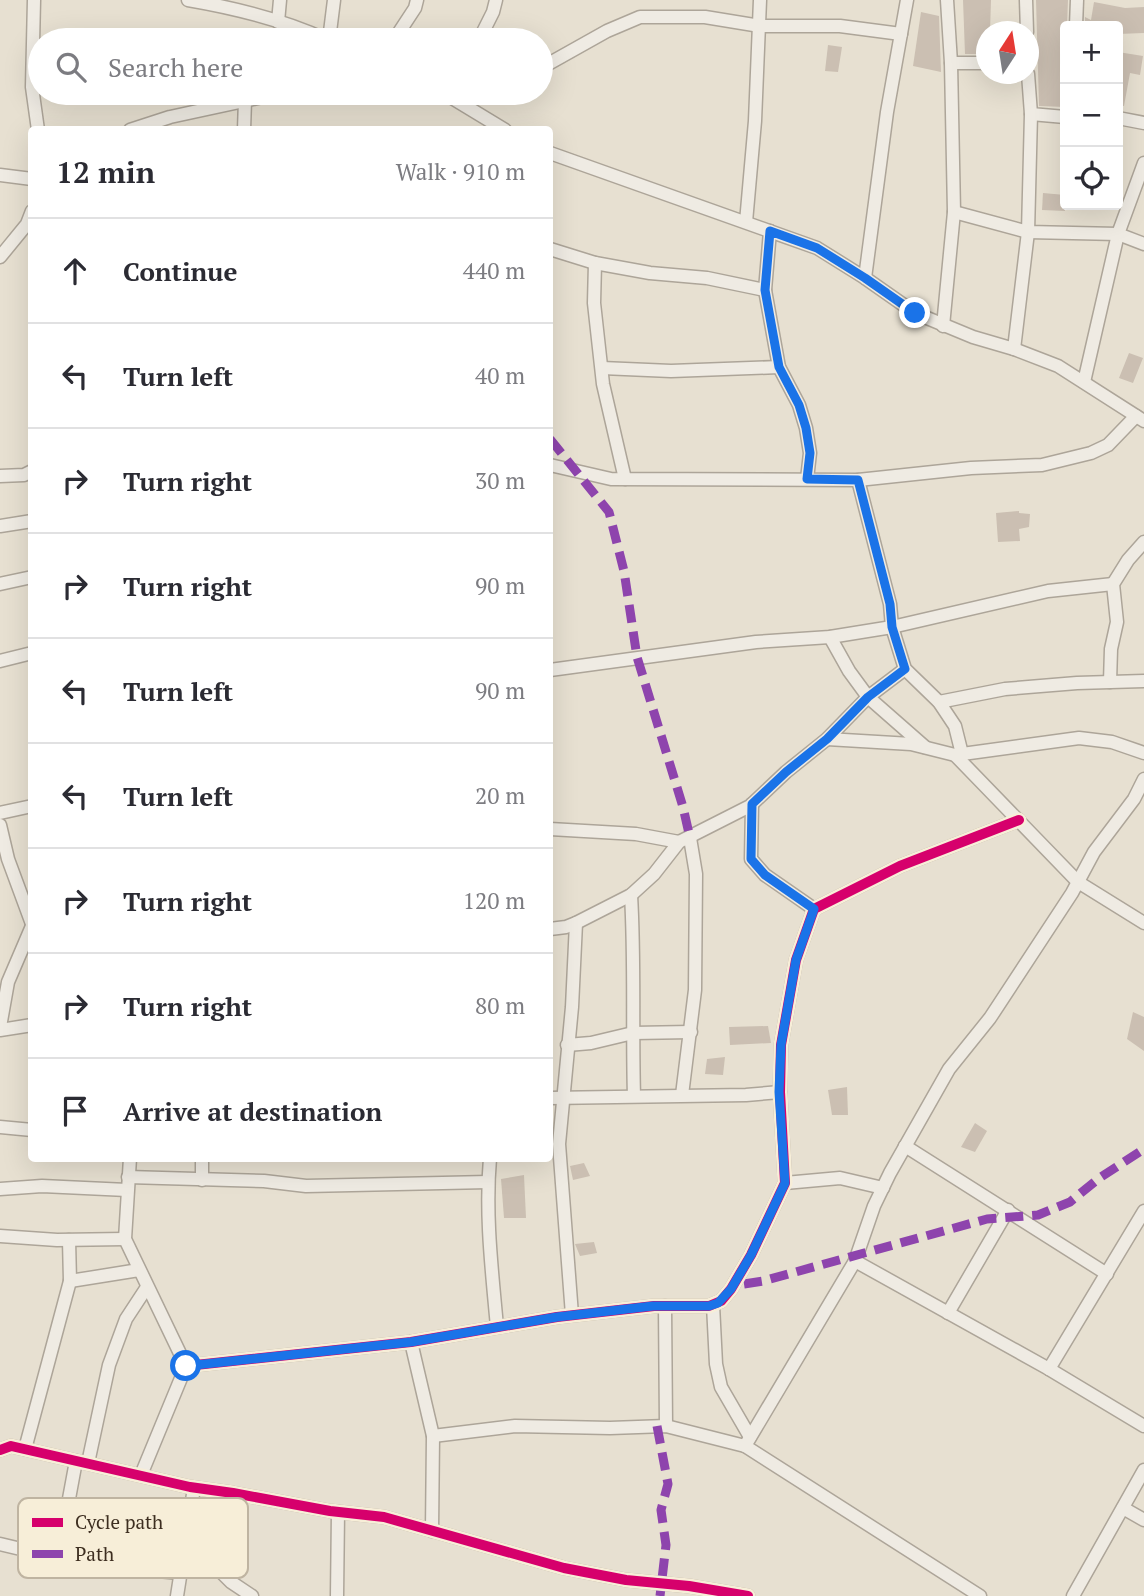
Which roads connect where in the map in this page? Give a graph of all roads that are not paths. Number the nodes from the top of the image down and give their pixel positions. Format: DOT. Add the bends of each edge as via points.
graph roads {
  1 [pos="33,0"];
  2 [pos="191,0"];
  3 [pos="280,0"];
  4 [pos="334,0"];
  5 [pos="417,0"];
  6 [pos="496,0"];
  7 [pos="760,0"];
  8 [pos="907,0"];
  9 [pos="947,0"];
  10 [pos="1026,0"];
  11 [pos="1077,0"];
  12 [pos="1027,21"];
  13 [pos="1076,21"];
  14 [pos="278,22"];
  15 [pos="760,26"];
  16 [pos="33,28"];
  17 [pos="295,28"];
  18 [pos="330,28"];
  19 [pos="402,28"];
  20 [pos="485,28"];
  21 [pos="901,34"];
  22 [pos="553,61"];
  23 [pos="951,63"];
  24 [pos="976,63"];
  25 [pos="1029,84"];
  26 [pos="35,105"];
  27 [pos="228,105"];
  28 [pos="245,105"];
  29 [pos="464,105"];
  30 [pos="1031,114"];
  31 [pos="1060,117"];
  32 [pos="1123,121"];
  33 [pos="168,123"];
  34 [pos="1144,123"];
  35 [pos="37,126"];
  36 [pos="244,126"];
  37 [pos="498,126"];
  38 [pos="553,154"];
  39 [pos="1144,163"];
  40 [pos="0,175"];
  41 [pos="28,178"];
  42 [pos="954,212"];
  43 [pos="28,221"];
  44 [pos="746,222"];
  45 [pos="770,231"];
  46 [pos="1028,232"];
  47 [pos="1118,234"];
  48 [pos="1144,244"];
  49 [pos="553,249"];
  50 [pos="0,257"];
  51 [pos="595,263"];
  52 [pos="865,278"];
  53 [pos="765,290"];
  54 [pos="943,326"];
  55 [pos="1014,349"];
  56 [pos="779,367"];
  57 [pos="602,368"];
  58 [pos="1084,382"];
  59 [pos="1140,418"];
  60 [pos="553,466"];
  61 [pos="28,473"];
  62 [pos="0,476"];
  63 [pos="625,479"];
  64 [pos="807,479"];
  65 [pos="858,480"];
  66 [pos="28,522"];
  67 [pos="0,526"];
  68 [pos="1144,542"];
  69 [pos="28,578"];
  70 [pos="0,584"];
  71 [pos="1113,584"];
  72 [pos="892,627"];
  73 [pos="830,637"];
  74 [pos="28,654"];
  75 [pos="0,661"];
  76 [pos="905,669"];
  77 [pos="553,670"];
  78 [pos="1144,681"];
  79 [pos="1110,682"];
  80 [pos="868,697"];
  81 [pos="939,702"];
  82 [pos="827,739"];
  83 [pos="926,748"];
  84 [pos="1144,753"];
  85 [pos="958,755"];
  86 [pos="1144,779"];
  87 [pos="752,804"];
  88 [pos="28,807"];
  89 [pos="0,813"];
  90 [pos="1019,820"];
  91 [pos="0,825"];
  92 [pos="553,829"];
  93 [pos="685,840"];
  94 [pos="1078,882"];
  95 [pos="631,895"];
  96 [pos="814,909"];
  97 [pos="28,914"];
  98 [pos="576,923"];
  99 [pos="1144,923"];
  100 [pos="553,929"];
  101 [pos="28,934"];
  102 [pos="28,1025"];
  103 [pos="0,1028"];
  104 [pos="632,1032"];
  105 [pos="691,1032"];
  106 [pos="567,1045"];
  107 [pos="563,1080"];
  108 [pos="553,1088"];
  109 [pos="779,1092"];
  110 [pos="682,1095"];
  111 [pos="634,1096"];
  112 [pos="555,1098"];
  113 [pos="0,1127"];
  114 [pos="28,1130"];
  115 [pos="905,1146"];
  116 [pos="130,1162"];
  117 [pos="202,1162"];
  118 [pos="490,1162"];
  119 [pos="202,1180"];
  120 [pos="488,1182"];
  121 [pos="785,1183"];
  122 [pos="127,1184"];
  123 [pos="883,1188"];
  124 [pos="0,1189"];
  125 [pos="1008,1210"];
  126 [pos="1144,1211"];
  127 [pos="0,1236"];
  128 [pos="69,1240"];
  129 [pos="125,1240"];
  130 [pos="855,1261"];
  131 [pos="139,1270"];
  132 [pos="1107,1274"];
  133 [pos="70,1281"];
  134 [pos="147,1287"];
  135 [pos="713,1305"];
  136 [pos="665,1306"];
  137 [pos="948,1313"];
  138 [pos="572,1315"];
  139 [pos="497,1327"];
  140 [pos="411,1342"];
  141 [pos="186,1366"];
  142 [pos="1049,1369"];
  143 [pos="666,1426"];
  144 [pos="1144,1426"];
  145 [pos="433,1436"];
  146 [pos="747,1441"];
  147 [pos="4,1445"];
  148 [pos="25,1449"];
  149 [pos="82,1462"];
  150 [pos="1144,1469"];
  151 [pos="141,1475"];
  152 [pos="194,1488"];
  153 [pos="73,1498"];
  154 [pos="192,1498"];
  155 [pos="1124,1508"];
  156 [pos="338,1512"];
  157 [pos="1144,1520"];
  158 [pos="432,1531"];
  159 [pos="0,1544"];
  160 [pos="18,1548"];
  161 [pos="179,1578"];
  162 [pos="227,1578"];
  163 [pos="177,1596"];
  164 [pos="252,1596"];
  165 [pos="337,1596"];
  166 [pos="748,1596"];
  167 [pos="980,1596"];
  168 [pos="1073,1596"];
  1 -- 16 [label="street"];
  2 -- 14 [label="street"];
  3 -- 14 [label="street"];
  4 -- 18 [label="street"];
  5 -- 19 [label="street"];
  6 -- 20 [label="street"];
  7 -- 15 [label="street"];
  8 -- 21 [label="street"];
  9 -- 23 [label="street"];
  10 -- 12 [label="street"];
  11 -- 13 [label="street"];
  14 -- 17 [label="street"];
  15 -- 21 [label="street" via="840,26"];
  15 -- 22 [label="street" via="705,16 640,17"];
  15 -- 44 [label="street"];
  21 -- 52 [label="street"];
  23 -- 24 [label="street"];
  23 -- 42 [label="street"];
  25 -- 30 [label="street"];
  26 -- 35 [label="street"];
  27 -- 33 [label="street"];
  28 -- 36 [label="street"];
  29 -- 37 [label="street"];
  30 -- 31 [label="street"];
  30 -- 46 [label="street"];
  32 -- 34 [label="street"];
  38 -- 44 [label="street"];
  39 -- 47 [label="street"];
  40 -- 41 [label="street"];
  42 -- 46 [label="street"];
  42 -- 54 [label="street"];
  43 -- 50 [label="street"];
  44 -- 45 [label="street"];
  45 -- 52 [label="street" via="817,248"];
  45 -- 53 [label="street"];
  46 -- 47 [label="street"];
  46 -- 55 [label="street"];
  47 -- 48 [label="street"];
  47 -- 58 [label="street"];
  49 -- 51 [label="street"];
  51 -- 53 [label="street"];
  51 -- 57 [label="street" via="594,303"];
  52 -- 54 [label="street" via="915,313"];
  53 -- 56 [label="street"];
  54 -- 55 [label="street"];
  55 -- 58 [label="street"];
  56 -- 57 [label="street"];
  56 -- 64 [label="street" via="806,428 810,453"];
  57 -- 63 [label="street"];
  58 -- 59 [label="street"];
  59 -- 65 [label="street" via="1108,445 1042,465"];
  60 -- 63 [label="street" via="588,476"];
  61 -- 62 [label="street"];
  63 -- 64 [label="street"];
  64 -- 65 [label="street"];
  65 -- 72 [label="street"];
  66 -- 67 [label="street"];
  68 -- 71 [label="street"];
  69 -- 70 [label="street"];
  71 -- 72 [label="street" via="1020,596"];
  71 -- 79 [label="street" via="1117,622"];
  72 -- 73 [label="street"];
  72 -- 76 [label="street"];
  73 -- 77 [label="street" via="756,642"];
  73 -- 80 [label="street"];
  74 -- 75 [label="street"];
  76 -- 80 [label="street"];
  76 -- 81 [label="street"];
  78 -- 79 [label="street"];
  79 -- 81 [label="street" via="1005,689"];
  80 -- 82 [label="street"];
  80 -- 83 [label="street"];
  81 -- 85 [label="street" via="955,726"];
  82 -- 83 [label="street"];
  82 -- 87 [label="street"];
  83 -- 85 [label="street"];
  84 -- 85 [label="street" via="1112,742 1079,738"];
  85 -- 90 [label="street"];
  86 -- 94 [label="street"];
  87 -- 93 [label="street"];
  87 -- 96 [label="street" via="751,859 765,875"];
  88 -- 89 [label="street"];
  90 -- 94 [label="street"];
  90 -- 96 [label="street" via="900,866"];
  91 -- 97 [label="street"];
  92 -- 93 [label="street"];
  93 -- 95 [label="street"];
  93 -- 105 [label="street" via="696,874 697,905"];
  94 -- 99 [label="street"];
  94 -- 115 [label="street" via="990,1018 948,1069"];
  95 -- 98 [label="street"];
  95 -- 104 [label="street"];
  96 -- 109 [label="street" via="796,960 781,1045"];
  98 -- 100 [label="street"];
  98 -- 106 [label="street"];
  101 -- 103 [label="street" via="8,982"];
  102 -- 103 [label="street"];
  104 -- 105 [label="street"];
  104 -- 106 [label="street" via="591,1044"];
  104 -- 111 [label="street"];
  105 -- 110 [label="street"];
  106 -- 107 [label="street"];
  107 -- 108 [label="street"];
  107 -- 112 [label="street"];
  109 -- 110 [label="street"];
  109 -- 121 [label="street"];
  110 -- 111 [label="street"];
  111 -- 112 [label="street"];
  112 -- 138 [label="street"];
  113 -- 114 [label="street"];
  115 -- 123 [label="street"];
  115 -- 125 [label="street"];
  116 -- 122 [label="street"];
  117 -- 119 [label="street"];
  118 -- 120 [label="street"];
  119 -- 120 [label="street" via="356,1187"];
  119 -- 122 [label="street"];
  120 -- 139 [label="street"];
  121 -- 123 [label="street" via="840,1178"];
  121 -- 135 [label="street" via="731,1289"];
  122 -- 124 [label="street"];
  122 -- 129 [label="street"];
  123 -- 130 [label="street"];
  125 -- 132 [label="street"];
  125 -- 137 [label="street"];
  126 -- 132 [label="street"];
  127 -- 128 [label="street"];
  128 -- 129 [label="street"];
  128 -- 133 [label="street"];
  129 -- 131 [label="street"];
  130 -- 137 [label="street"];
  130 -- 146 [label="street"];
  131 -- 133 [label="street"];
  131 -- 134 [label="street"];
  132 -- 142 [label="street"];
  133 -- 148 [label="street"];
  134 -- 141 [label="street"];
  134 -- 149 [label="street" via="126,1319 108,1365"];
  135 -- 136 [label="street"];
  135 -- 146 [label="street" via="721,1387"];
  136 -- 138 [label="street"];
  136 -- 143 [label="street"];
  137 -- 142 [label="street"];
  138 -- 139 [label="street"];
  139 -- 140 [label="street"];
  140 -- 141 [label="street"];
  140 -- 145 [label="street"];
  141 -- 151 [label="street"];
  142 -- 144 [label="street"];
  143 -- 145 [label="street" via="515,1426"];
  143 -- 146 [label="street"];
  145 -- 158 [label="street"];
  146 -- 167 [label="street"];
  147 -- 148 [label="street"];
  148 -- 149 [label="street"];
  149 -- 151 [label="street"];
  149 -- 153 [label="street"];
  150 -- 155 [label="street"];
  151 -- 152 [label="street"];
  152 -- 154 [label="street"];
  152 -- 156 [label="street"];
  155 -- 157 [label="street"];
  155 -- 168 [label="street"];
  156 -- 158 [label="street" via="384,1517"];
  156 -- 165 [label="street"];
  158 -- 166 [label="street" via="564,1568"];
  159 -- 160 [label="street"];
  161 -- 163 [label="street"];
  162 -- 164 [label="street"];
}
